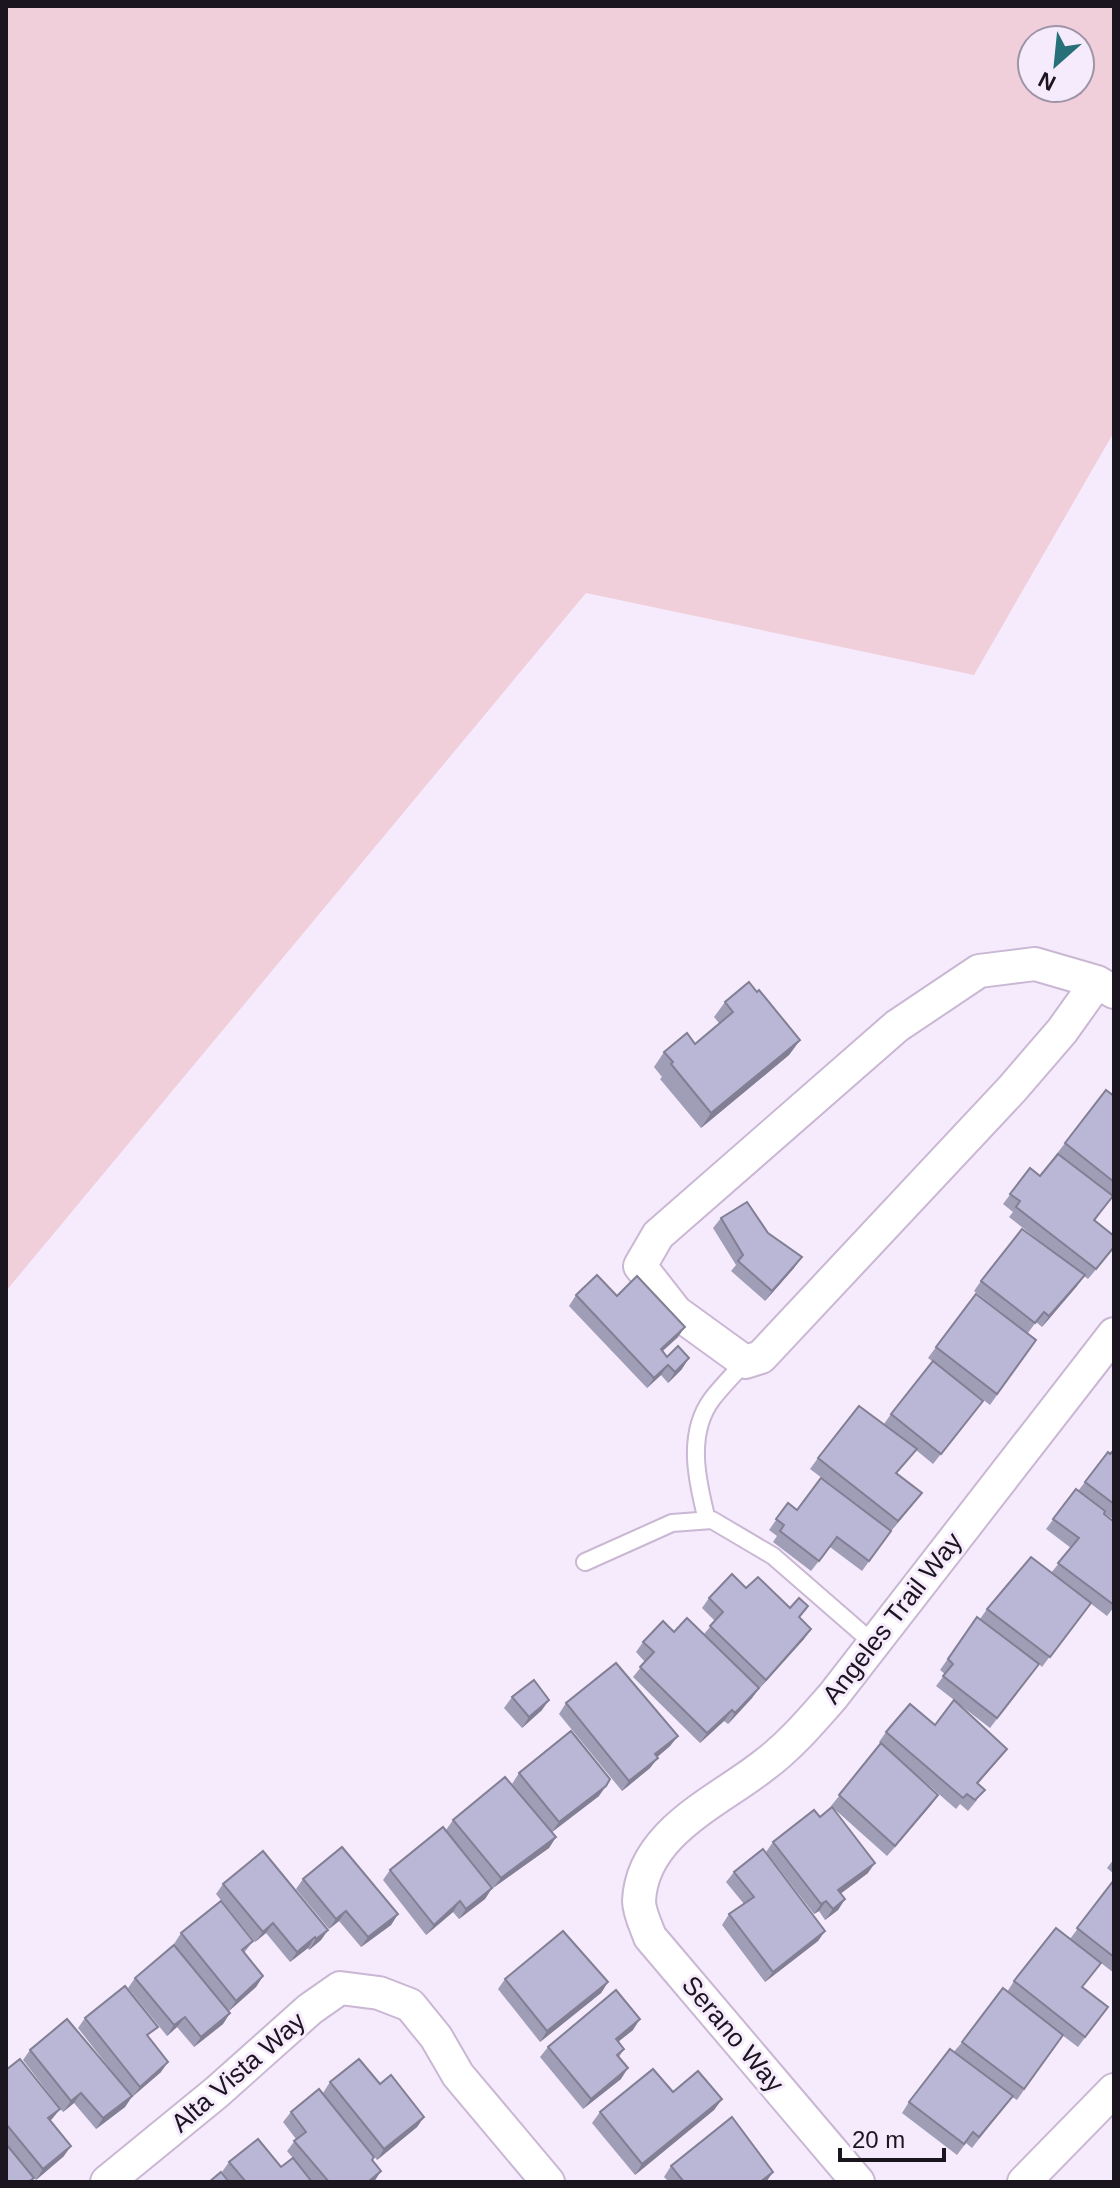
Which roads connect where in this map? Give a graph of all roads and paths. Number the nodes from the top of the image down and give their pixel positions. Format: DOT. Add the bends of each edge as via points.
graph roads {
  1 [pos="1106,987"];
  2 [pos="1114,1334"];
  3 [pos="745,1362"];
  4 [pos="707,1520"];
  5 [pos="585,1562"];
  6 [pos="873,1643"];
  7 [pos="645,1874"];
  8 [pos="1114,2090"];
  9 [pos="107,2182"];
  10 [pos="548,2182"];
  11 [pos="858,2182"];
  12 [pos="1024,2182"];
  1 -- 3 [label="street" via="761,1357"];
  1 -- 3 [label="street" via="1035,964 979,971 897,1026 658,1235 640,1266 676,1312"];
  2 -- 6 [label="street, Angeles Trail Way"];
  3 -- 4 [label="lane" via="700,1421 695,1454"];
  4 -- 5 [label="lane" via="672,1523"];
  4 -- 6 [label="lane" via="773,1556"];
  6 -- 7 [label="street, Angeles Trail Way" via="799,1735 678,1826 658,1848"];
  7 -- 11 [label="street, Serano Way" via="639,1904 650,1937"];
  8 -- 12 [label="street"];
  9 -- 10 [label="street, Alta Vista Way" via="340,1988 379,1993 410,2005 458,2075"];
}
